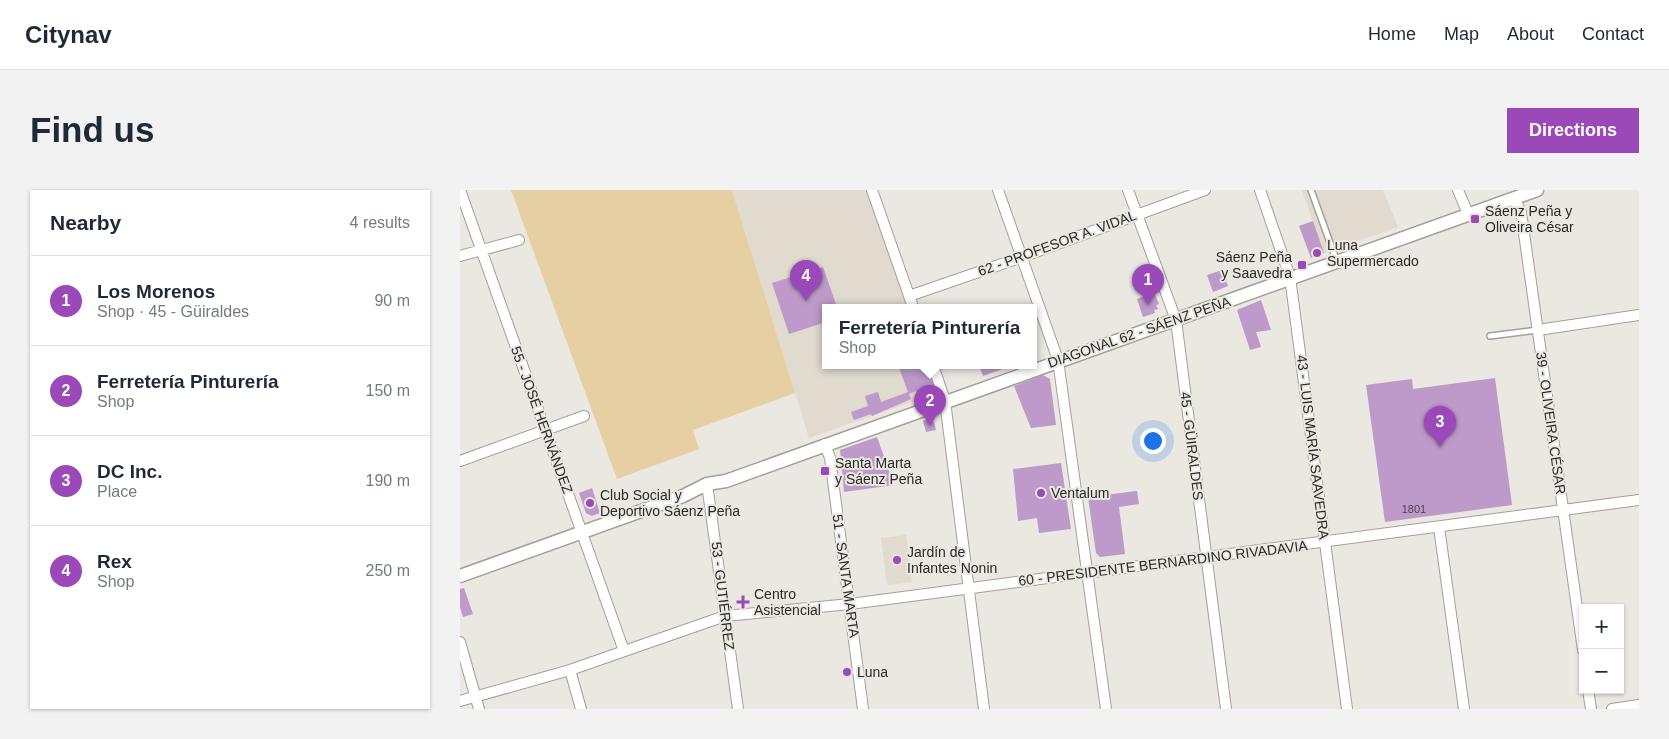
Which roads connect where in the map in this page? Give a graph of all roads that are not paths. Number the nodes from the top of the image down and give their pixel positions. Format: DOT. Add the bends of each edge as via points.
graph roads {
  1 [pos="460,190"];
  2 [pos="872,190"];
  3 [pos="998,190"];
  4 [pos="1128,190"];
  5 [pos="1205,190"];
  6 [pos="1260,190"];
  7 [pos="1311,190"];
  8 [pos="1458,190"];
  9 [pos="1537,190"];
  10 [pos="1514,198"];
  11 [pos="1136,214"];
  12 [pos="1468,214"];
  13 [pos="519,240"];
  14 [pos="482,250"];
  15 [pos="460,256"];
  16 [pos="1022,258"];
  17 [pos="1337,263"];
  18 [pos="1290,277"];
  19 [pos="909,296"];
  20 [pos="912,304"];
  21 [pos="1639,315"];
  22 [pos="1176,320"];
  23 [pos="1538,330"];
  24 [pos="1490,336"];
  25 [pos="1058,360"];
  26 [pos="1037,368"];
  27 [pos="934,369"];
  28 [pos="1033,369"];
  29 [pos="945,401"];
  30 [pos="584,416"];
  31 [pos="546,430"];
  32 [pos="825,444"];
  33 [pos="460,461"];
  34 [pos="707,484"];
  35 [pos="1639,500"];
  36 [pos="1563,510"];
  37 [pos="1439,527"];
  38 [pos="582,531"];
  39 [pos="1325,542"];
  40 [pos="1207,557"];
  41 [pos="1087,573"];
  42 [pos="460,576"];
  43 [pos="969,588"];
  44 [pos="850,604"];
  45 [pos="725,616"];
  46 [pos="460,642"];
  47 [pos="1583,649"];
  48 [pos="624,651"];
  49 [pos="570,670"];
  50 [pos="1589,694"];
  51 [pos="476,696"];
  52 [pos="460,701"];
  53 [pos="1639,706"];
  54 [pos="480,709"];
  55 [pos="581,709"];
  56 [pos="738,709"];
  57 [pos="863,709"];
  58 [pos="984,709"];
  59 [pos="1106,709"];
  60 [pos="1226,709"];
  61 [pos="1347,709"];
  62 [pos="1464,709"];
  63 [pos="1591,709"];
  64 [pos="1612,709"];
  1 -- 14 [label="street, 55 - JOSÉ HERNÁNDEZ"];
  2 -- 19 [label="street"];
  3 -- 16 [label="street"];
  4 -- 11 [label="street, 45 - GÜIRALDES"];
  5 -- 11 [label="street, 62 - PROFESOR A. VIDAL"];
  6 -- 18 [label="street, 43 - LUIS MARÍA SAAVEDRA"];
  7 -- 17 [label="lane"];
  8 -- 12 [label="street"];
  9 -- 10 [label="street, DIAGONAL 62 - SÁENZ PEÑA"];
  10 -- 12 [label="street, DIAGONAL 62 - SÁENZ PEÑA"];
  10 -- 23 [label="street, 39 - OLIVEIRA CÉSAR" via="1521,212"];
  11 -- 16 [label="street, 62 - PROFESOR A. VIDAL"];
  11 -- 22 [label="street, 45 - GÜIRALDES"];
  12 -- 17 [label="street, DIAGONAL 62 - SÁENZ PEÑA"];
  13 -- 14 [label="street"];
  14 -- 15 [label="street"];
  14 -- 31 [label="street, 55 - JOSÉ HERNÁNDEZ"];
  16 -- 19 [label="street, 62 - PROFESOR A. VIDAL"];
  16 -- 25 [label="street"];
  17 -- 18 [label="street, DIAGONAL 62 - SÁENZ PEÑA"];
  18 -- 22 [label="street, DIAGONAL 62 - SÁENZ PEÑA"];
  18 -- 39 [label="street, 43 - LUIS MARÍA SAAVEDRA"];
  19 -- 20 [label="street"];
  21 -- 23 [label="street"];
  22 -- 25 [label="street, DIAGONAL 62 - SÁENZ PEÑA"];
  22 -- 40 [label="street, 45 - GÜIRALDES"];
  23 -- 24 [label="lane"];
  23 -- 36 [label="street, 39 - OLIVEIRA CÉSAR"];
  25 -- 26 [label="street, DIAGONAL 62 - SÁENZ PEÑA"];
  25 -- 41 [label="street"];
  27 -- 29 [label="street"];
  28 -- 29 [label="street, DIAGONAL 62 - SÁENZ PEÑA"];
  29 -- 32 [label="street, DIAGONAL 62 - SÁENZ PEÑA"];
  29 -- 43 [label="street"];
  30 -- 31 [label="street"];
  31 -- 33 [label="street"];
  31 -- 38 [label="street, 55 - JOSÉ HERNÁNDEZ"];
  32 -- 34 [label="street, DIAGONAL 62 - SÁENZ PEÑA"];
  32 -- 44 [label="street, 51 - SANTA MARTA" via="830,458"];
  34 -- 38 [label="street, DIAGONAL 62 - SÁENZ PEÑA" via="683,496"];
  34 -- 45 [label="street, 53 - GUTIÉRREZ"];
  35 -- 36 [label="street, 60 - PRESIDENTE BERNARDINO RIVADAVIA"];
  36 -- 37 [label="street, 60 - PRESIDENTE BERNARDINO RIVADAVIA"];
  36 -- 47 [label="street, 39 - OLIVEIRA CÉSAR"];
  37 -- 39 [label="street, 60 - PRESIDENTE BERNARDINO RIVADAVIA"];
  37 -- 62 [label="street"];
  38 -- 42 [label="street, DIAGONAL 62 - SÁENZ PEÑA"];
  38 -- 48 [label="street, 55 - JOSÉ HERNÁNDEZ"];
  39 -- 40 [label="street, 60 - PRESIDENTE BERNARDINO RIVADAVIA"];
  39 -- 61 [label="street, 43 - LUIS MARÍA SAAVEDRA"];
  40 -- 41 [label="street, 60 - PRESIDENTE BERNARDINO RIVADAVIA"];
  40 -- 60 [label="street, 45 - GÜIRALDES"];
  41 -- 43 [label="street, 60 - PRESIDENTE BERNARDINO RIVADAVIA"];
  41 -- 59 [label="street"];
  43 -- 44 [label="street, 60 - PRESIDENTE BERNARDINO RIVADAVIA"];
  43 -- 58 [label="street"];
  44 -- 45 [label="street, 60 - PRESIDENTE BERNARDINO RIVADAVIA"];
  44 -- 57 [label="street, 51 - SANTA MARTA"];
  45 -- 48 [label="street, 60 - PRESIDENTE BERNARDINO RIVADAVIA"];
  45 -- 56 [label="street, 53 - GUTIÉRREZ"];
  46 -- 51 [label="street"];
  48 -- 49 [label="street, 60 - PRESIDENTE BERNARDINO RIVADAVIA"];
  49 -- 51 [label="street, 60 - PRESIDENTE BERNARDINO RIVADAVIA"];
  49 -- 55 [label="street"];
  50 -- 63 [label="street"];
  51 -- 52 [label="street, 60 - PRESIDENTE BERNARDINO RIVADAVIA"];
  51 -- 54 [label="street"];
  53 -- 64 [label="street"];
}
